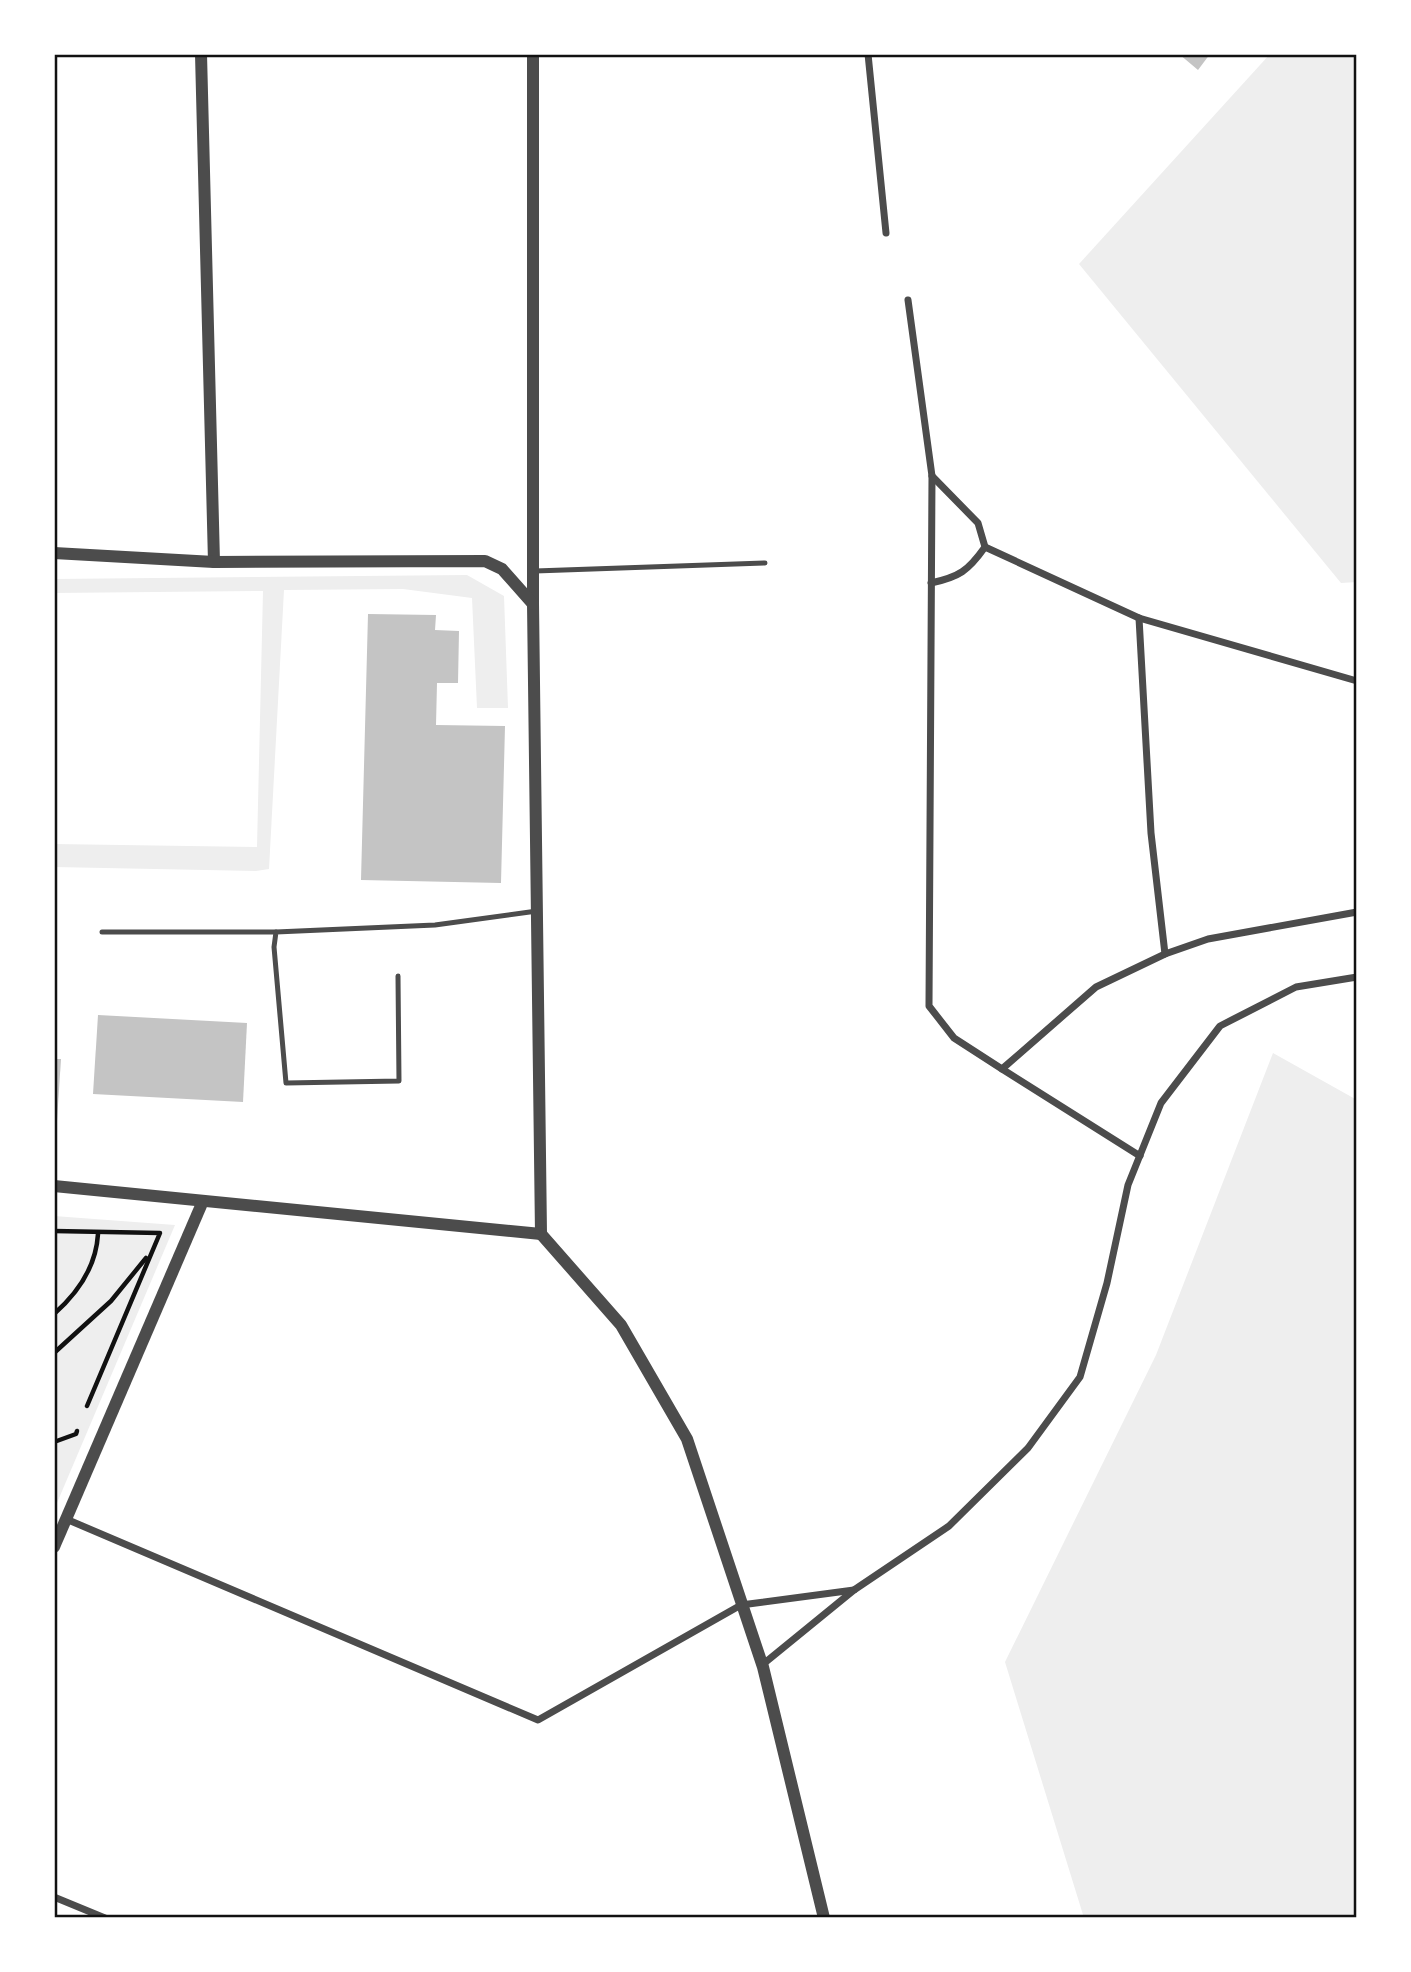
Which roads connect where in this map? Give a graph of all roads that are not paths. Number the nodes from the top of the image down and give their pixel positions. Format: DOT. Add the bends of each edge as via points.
graph roads {
  1 [pos="201,54"];
  2 [pos="533,54"];
  3 [pos="868,54"];
  4 [pos="886,233"];
  5 [pos="908,300"];
  6 [pos="932,476"];
  7 [pos="985,547"];
  8 [pos="54,553"];
  9 [pos="214,562"];
  10 [pos="765,563"];
  11 [pos="535,571"];
  12 [pos="931,583"];
  13 [pos="533,604"];
  14 [pos="1139,618"];
  15 [pos="1357,681"];
  16 [pos="537,911"];
  17 [pos="1357,912"];
  18 [pos="102,932"];
  19 [pos="276,932"];
  20 [pos="1165,954"];
  21 [pos="398,976"];
  22 [pos="1357,977"];
  23 [pos="1002,1069"];
  24 [pos="1140,1156"];
  25 [pos="54,1186"];
  26 [pos="203,1201"];
  27 [pos="541,1234"];
  28 [pos="66,1519"];
  29 [pos="54,1547"];
  30 [pos="854,1590"];
  31 [pos="741,1605"];
  32 [pos="762,1665"];
  33 [pos="54,1897"];
  34 [pos="105,1918"];
  35 [pos="824,1918"];
  1 -- 9 [label="street"];
  2 -- 11 [label="street"];
  3 -- 4 [label="street"];
  5 -- 6 [label="street"];
  6 -- 7 [label="street" via="978,523"];
  6 -- 12 [label="street"];
  7 -- 12 [label="street" via="955,578"];
  7 -- 14 [label="street"];
  8 -- 9 [label="street"];
  9 -- 13 [label="street" via="485,561 502,569"];
  10 -- 11 [label="lane"];
  11 -- 13 [label="street"];
  12 -- 23 [label="street" via="929,1006 954,1038"];
  13 -- 16 [label="street"];
  14 -- 15 [label="street"];
  14 -- 20 [label="street" via="1151,834"];
  16 -- 19 [label="lane" via="435,925"];
  16 -- 27 [label="street"];
  17 -- 20 [label="street" via="1208,939"];
  18 -- 19 [label="lane"];
  19 -- 21 [label="lane" via="286,1083 399,1081"];
  20 -- 23 [label="street" via="1096,987"];
  22 -- 24 [label="street" via="1296,988 1220,1026 1161,1104"];
  23 -- 24 [label="street"];
  24 -- 30 [label="street" via="1128,1185 1080,1377 1028,1448 950,1526"];
  25 -- 26 [label="street"];
  26 -- 27 [label="street"];
  26 -- 28 [label="street"];
  27 -- 31 [label="street" via="621,1325 687,1439"];
  28 -- 29 [label="street"];
  28 -- 31 [label="street" via="538,1720"];
  30 -- 31 [label="street"];
  30 -- 32 [label="street"];
  31 -- 32 [label="street"];
  32 -- 35 [label="street"];
  33 -- 34 [label="street"];
}
